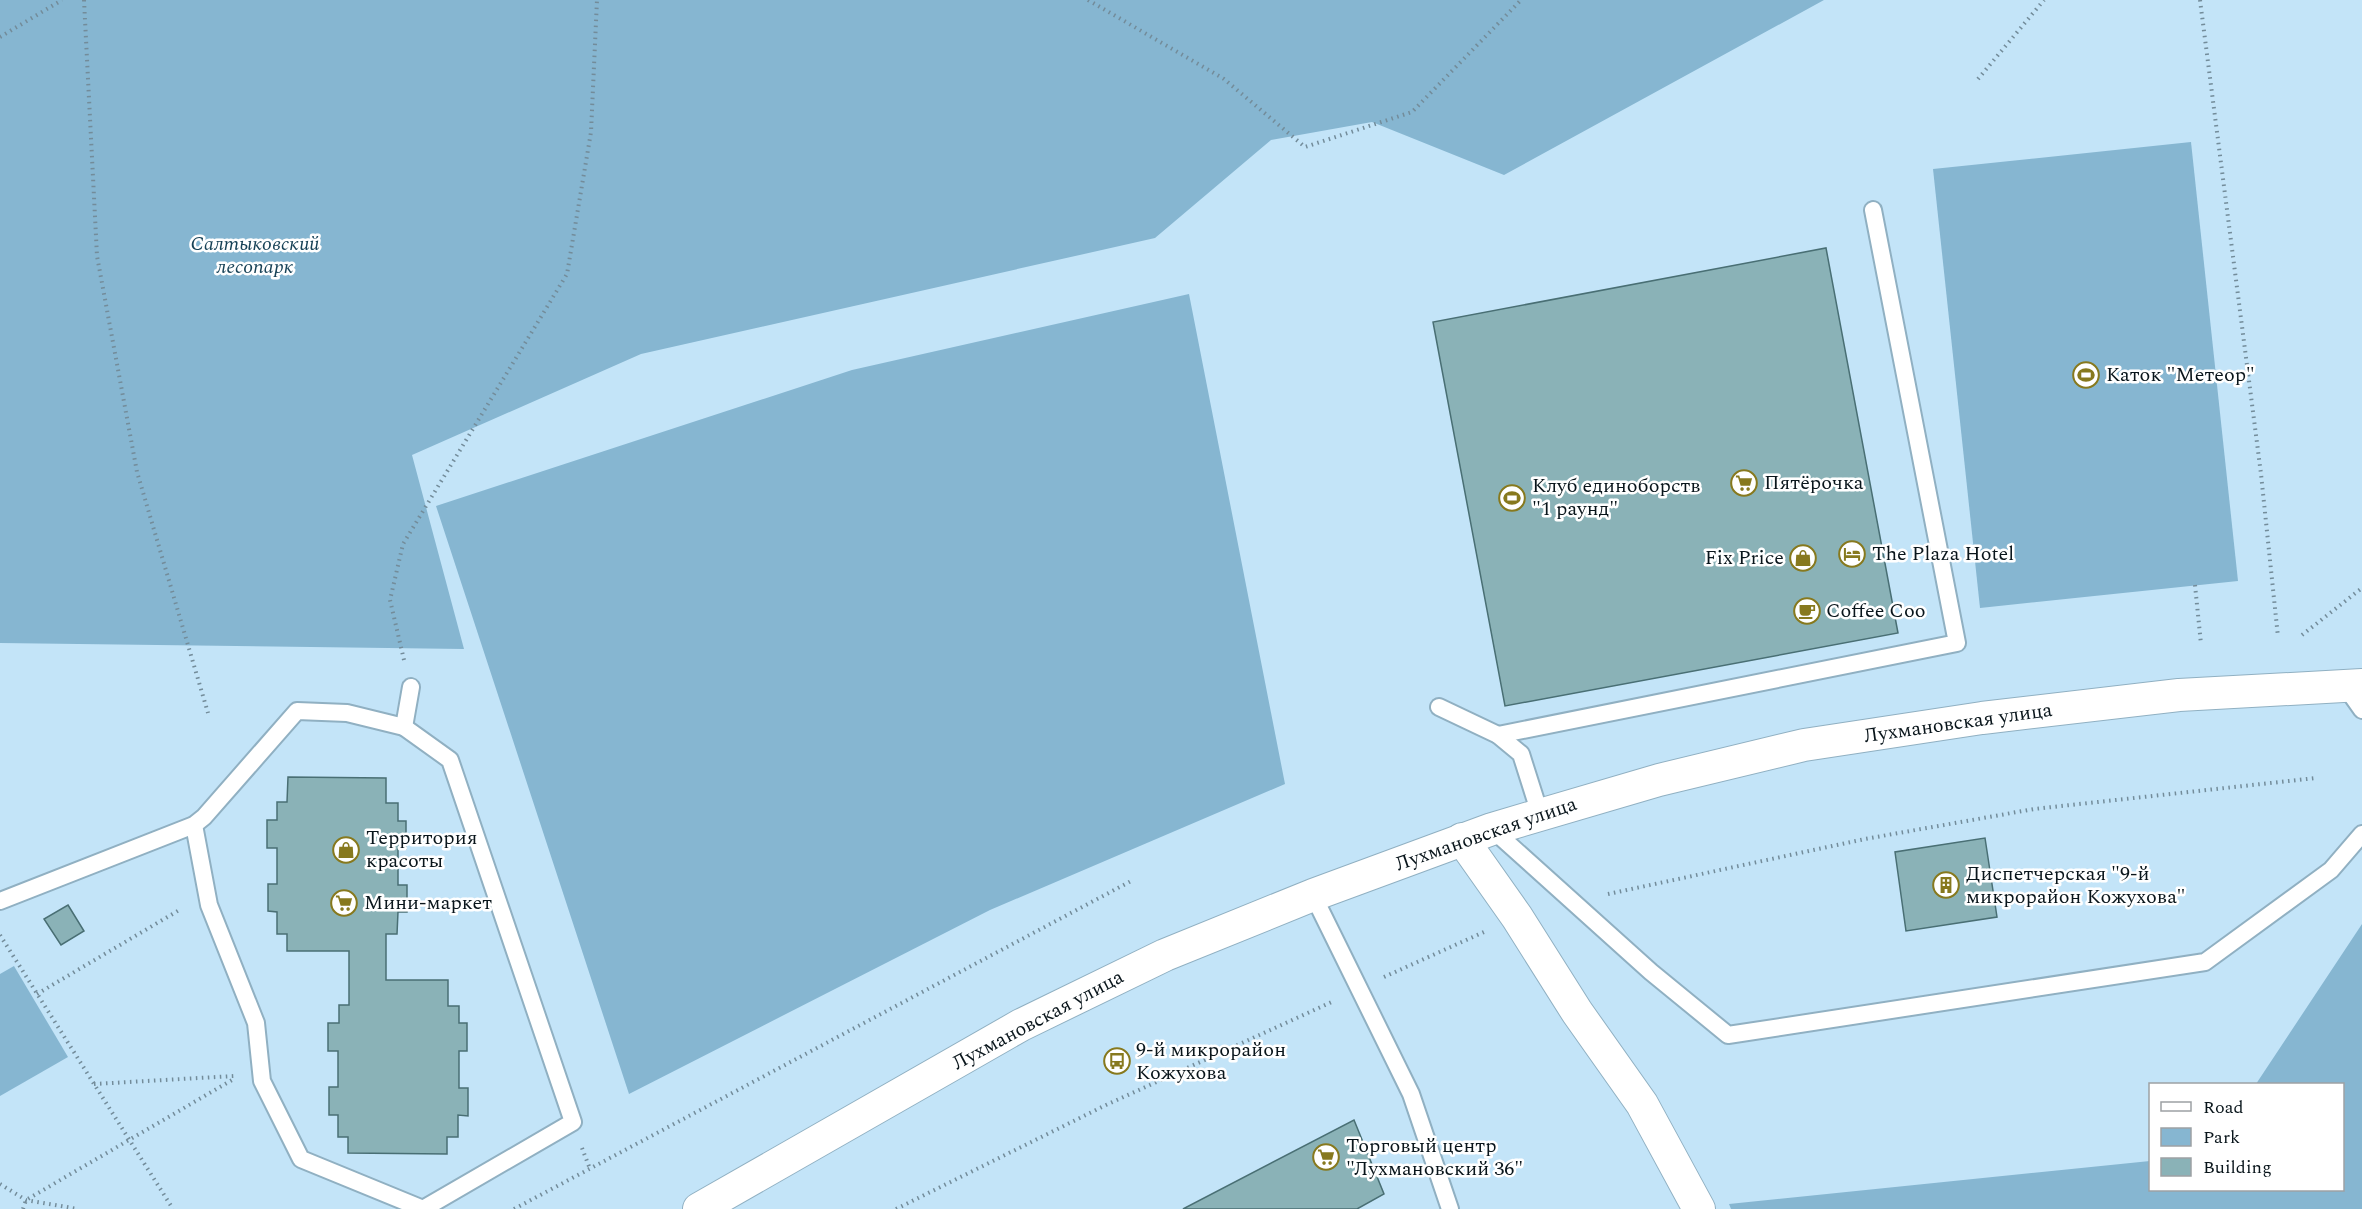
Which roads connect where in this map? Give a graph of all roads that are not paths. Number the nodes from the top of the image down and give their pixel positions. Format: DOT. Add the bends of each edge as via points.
graph roads {
  1 [pos="1873,210"];
  2 [pos="411,687"];
  3 [pos="2356,693"];
  4 [pos="1439,707"];
  5 [pos="404,727"];
  6 [pos="1498,735"];
  7 [pos="1540,814"];
  8 [pos="195,825"];
  9 [pos="1492,829"];
  10 [pos="2362,834"];
  11 [pos="1462,839"];
  12 [pos="1313,895"];
  13 [pos="0,901"];
  14 [pos="715,1205"];
  15 [pos="423,1209"];
  16 [pos="1450,1209"];
  17 [pos="1699,1209"];
  1 -- 6 [label="lane" via="1957,643"];
  2 -- 5 [label="lane"];
  3 -- 7 [label="street, Лухмановская улица" via="2179,695 1982,718 1815,743 1659,780"];
  4 -- 6 [label="lane"];
  5 -- 8 [label="lane" via="347,713 297,711"];
  5 -- 15 [label="lane" via="450,760 573,1122"];
  6 -- 7 [label="lane" via="1521,754"];
  7 -- 9 [label="street, Лухмановская улица"];
  8 -- 13 [label="lane"];
  8 -- 15 [label="lane" via="206,895 256,1023 262,1081 301,1159"];
  9 -- 10 [label="lane" via="1651,972 1728,1035 2205,962 2331,870"];
  9 -- 11 [label="street, Лухмановская улица"];
  11 -- 12 [label="street, Лухмановская улица"];
  11 -- 17 [label="street" via="1642,1104"];
  12 -- 14 [label="street, Лухмановская улица" via="1165,954 1021,1025"];
  12 -- 16 [label="lane" via="1411,1094"];
}
